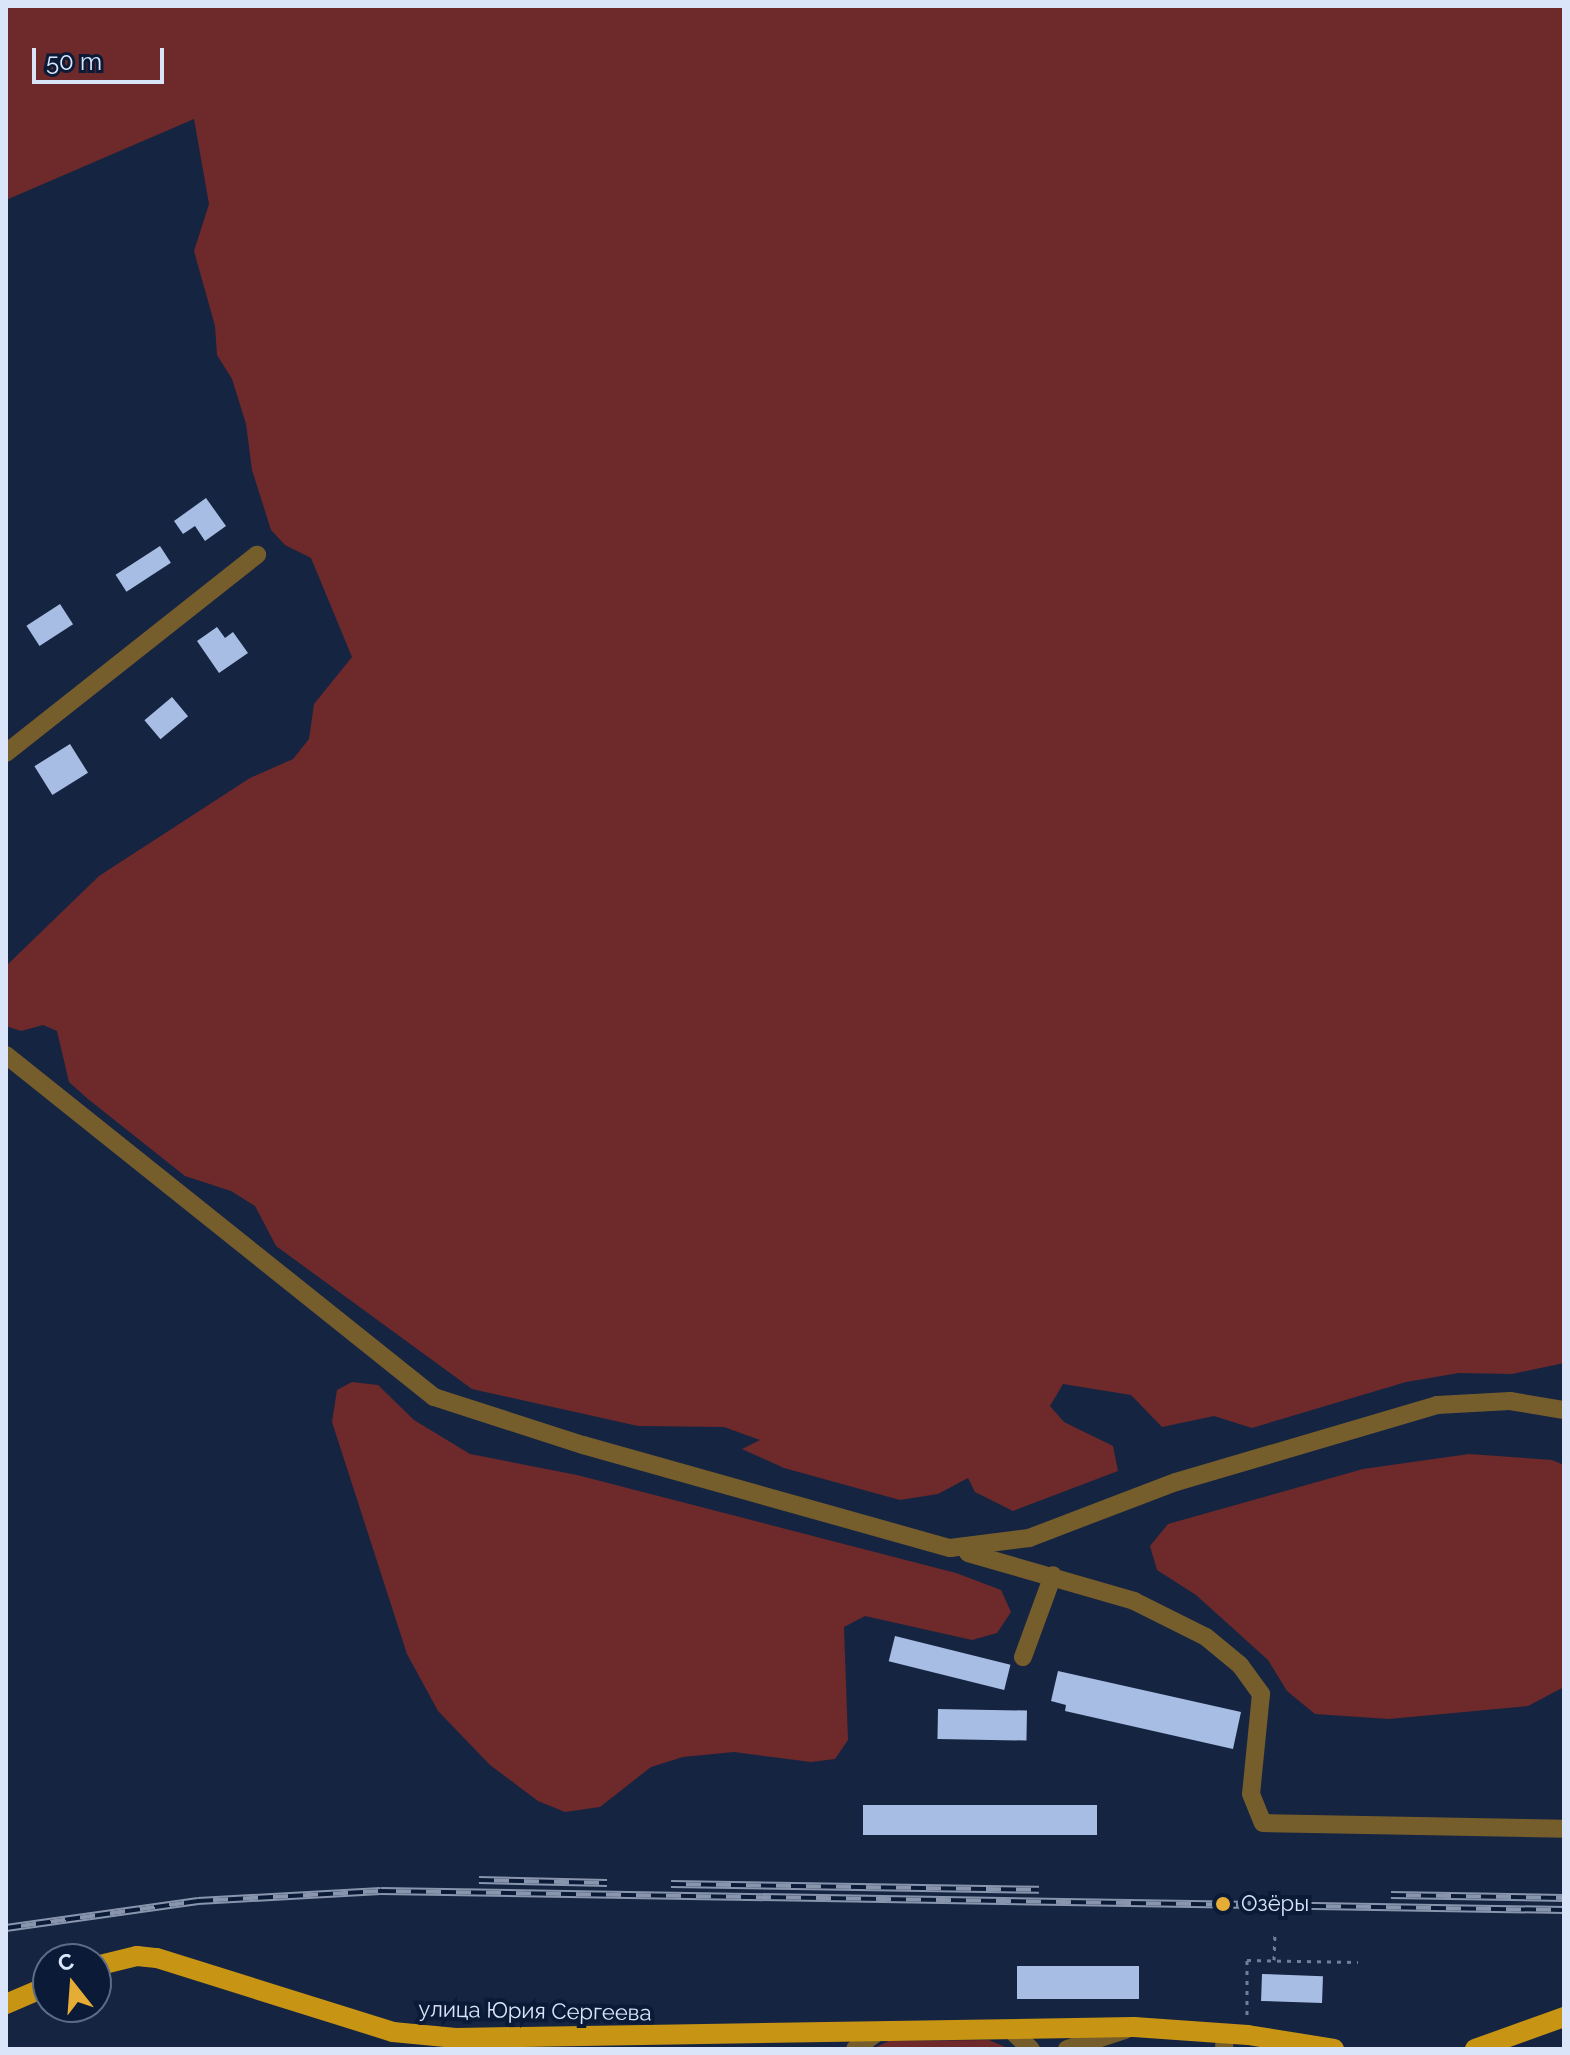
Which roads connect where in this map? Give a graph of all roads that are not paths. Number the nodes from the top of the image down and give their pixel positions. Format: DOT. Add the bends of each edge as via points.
graph roads {
  1 [pos="257,555"];
  2 [pos="6,753"];
  3 [pos="6,1055"];
  4 [pos="1564,1410"];
  5 [pos="950,1548"];
  6 [pos="1053,1575"];
  7 [pos="1023,1657"];
  8 [pos="1236,1760"];
  9 [pos="1255,1763"];
  10 [pos="1564,1829"];
  11 [pos="112,1962"];
  12 [pos="32,1993"];
  13 [pos="6,2004"];
  14 [pos="1564,2017"];
  15 [pos="1134,2027"];
  16 [pos="889,2028"];
  17 [pos="1010,2029"];
  18 [pos="1224,2041"];
  19 [pos="704,2043"];
  20 [pos="855,2049"];
  21 [pos="1031,2049"];
  22 [pos="1067,2049"];
  23 [pos="1334,2049"];
  24 [pos="1475,2049"];
  1 -- 2 [label="street"];
  3 -- 5 [label="street" via="434,1397 568,1441"];
  4 -- 5 [label="street" via="1510,1401 1437,1405 1176,1482 1029,1538"];
  5 -- 6 [label="street"];
  6 -- 7 [label="street"];
  6 -- 9 [label="street" via="1134,1601 1206,1637 1240,1665 1261,1694"];
  8 -- 9 [label="street"];
  9 -- 10 [label="street" via="1251,1794 1263,1823"];
  11 -- 19 [label="main road, улица Юрия Сергеева" via="157,1958 393,2032"];
  12 -- 13 [label="main road"];
  14 -- 24 [label="main road"];
  15 -- 17 [label="main road, улица Юрия Сергеева"];
  15 -- 18 [label="main road"];
  15 -- 22 [label="street"];
  16 -- 17 [label="main road, улица Юрия Сергеева"];
  16 -- 19 [label="main road, улица Юрия Сергеева"];
  16 -- 20 [label="street" via="870,2034"];
  17 -- 21 [label="street"];
  18 -- 23 [label="main road" via="1248,2035"];
}
